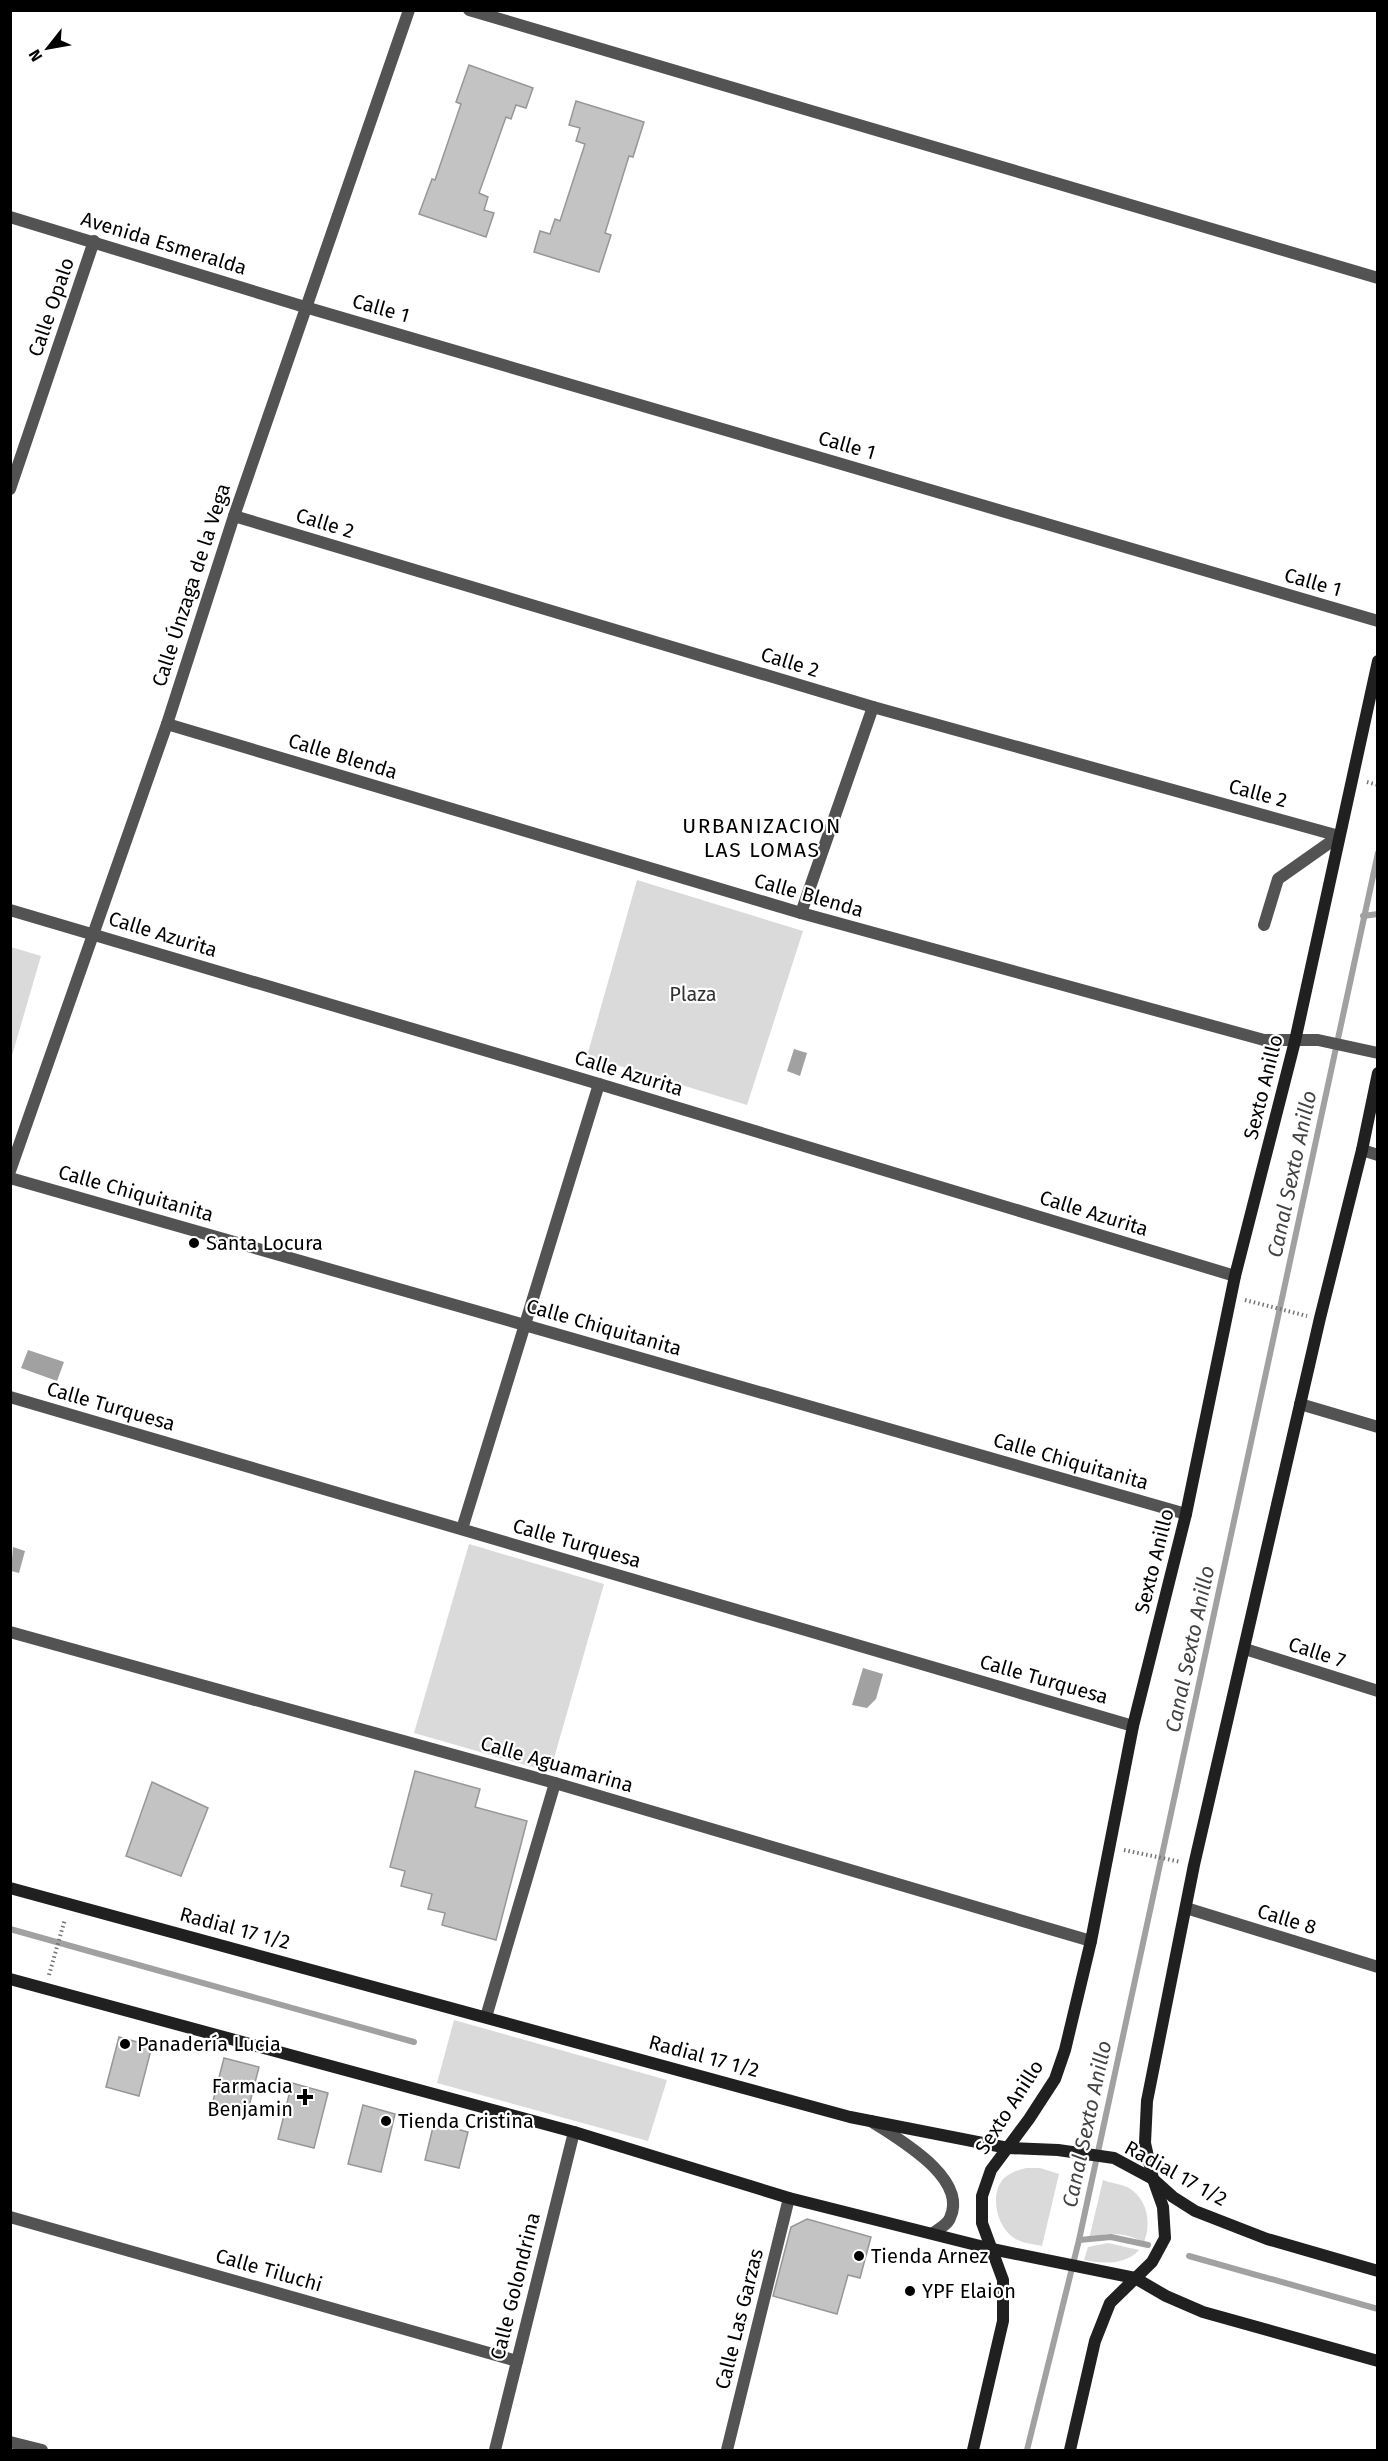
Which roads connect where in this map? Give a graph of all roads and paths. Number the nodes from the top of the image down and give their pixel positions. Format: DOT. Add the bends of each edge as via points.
graph roads {
  1 [pos="410,10"];
  2 [pos="469,10"];
  3 [pos="10,217"];
  4 [pos="94,241"];
  5 [pos="1377,278"];
  6 [pos="305,307"];
  7 [pos="10,489"];
  8 [pos="234,516"];
  9 [pos="1377,621"];
  10 [pos="1377,661"];
  11 [pos="873,707"];
  12 [pos="167,724"];
  13 [pos="1371,783"];
  14 [pos="1377,785"];
  15 [pos="1339,836"];
  16 [pos="10,910"];
  17 [pos="801,913"];
  18 [pos="1264,925"];
  19 [pos="92,933"];
  20 [pos="1295,1041"];
  21 [pos="1377,1053"];
  22 [pos="1377,1073"];
  23 [pos="599,1084"];
  24 [pos="1362,1150"];
  25 [pos="1377,1155"];
  26 [pos="10,1171"];
  27 [pos="10,1178"];
  28 [pos="1235,1276"];
  29 [pos="1251,1301"];
  30 [pos="1298,1314"];
  31 [pos="524,1324"];
  32 [pos="10,1397"];
  33 [pos="1300,1404"];
  34 [pos="1377,1427"];
  35 [pos="1186,1514"];
  36 [pos="462,1529"];
  37 [pos="10,1632"];
  38 [pos="1245,1649"];
  39 [pos="1377,1691"];
  40 [pos="1133,1726"];
  41 [pos="555,1783"];
  42 [pos="1130,1851"];
  43 [pos="1180,1862"];
  44 [pos="10,1888"];
  45 [pos="1186,1908"];
  46 [pos="61,1934"];
  47 [pos="1091,1941"];
  48 [pos="1377,1967"];
  49 [pos="10,1979"];
  50 [pos="45,1989"];
  51 [pos="486,2017"];
  52 [pos="871,2121"];
  53 [pos="574,2132"];
  54 [pos="1008,2148"];
  55 [pos="1153,2179"];
  56 [pos="789,2198"];
  57 [pos="10,2217"];
  58 [pos="933,2234"];
  59 [pos="992,2249"];
  60 [pos="1377,2271"];
  61 [pos="1135,2278"];
  62 [pos="517,2361"];
  63 [pos="1377,2361"];
  64 [pos="10,2442"];
  65 [pos="42,2451"];
  66 [pos="495,2451"];
  67 [pos="727,2451"];
  68 [pos="973,2451"];
  69 [pos="1071,2451"];
  1 -- 6 [label="street, Calle Únzaga de la Vega"];
  2 -- 5 [label="street"];
  3 -- 4 [label="street, Avenida Esmeralda"];
  4 -- 6 [label="street, Avenida Esmeralda"];
  4 -- 7 [label="street, Calle Opalo"];
  6 -- 8 [label="street, Calle Únzaga de la Vega"];
  6 -- 9 [label="street, Calle 1"];
  8 -- 11 [label="street, Calle 2"];
  8 -- 12 [label="street, Calle Únzaga de la Vega"];
  10 -- 15 [label="main road, Sexto Anillo"];
  11 -- 15 [label="street, Calle 2"];
  11 -- 17 [label="street"];
  12 -- 17 [label="street, Calle Blenda"];
  12 -- 19 [label="street, Calle Únzaga de la Vega"];
  13 -- 14 [label="path"];
  15 -- 18 [label="street" via="1278,879"];
  15 -- 20 [label="main road, Sexto Anillo"];
  16 -- 19 [label="street, Calle Azurita"];
  17 -- 20 [label="street, Calle Blenda" via="1264,1040"];
  19 -- 23 [label="street, Calle Azurita"];
  19 -- 26 [label="street, Calle Únzaga de la Vega"];
  20 -- 21 [label="street, Calle Blenda" via="1318,1040"];
  20 -- 28 [label="main road, Sexto Anillo"];
  22 -- 24 [label="main road"];
  23 -- 28 [label="street, Calle Azurita"];
  23 -- 31 [label="street"];
  24 -- 25 [label="street"];
  24 -- 33 [label="main road"];
  27 -- 31 [label="street, Calle Chiquitanita"];
  28 -- 35 [label="main road, Sexto Anillo"];
  29 -- 30 [label="path"];
  31 -- 35 [label="street, Calle Chiquitanita"];
  31 -- 36 [label="street"];
  32 -- 36 [label="street, Calle Turquesa"];
  33 -- 34 [label="street"];
  33 -- 38 [label="main road"];
  35 -- 40 [label="main road, Sexto Anillo"];
  36 -- 40 [label="street, Calle Turquesa"];
  37 -- 41 [label="street, Calle Aguamarina"];
  38 -- 39 [label="street, Calle 7"];
  38 -- 45 [label="main road"];
  40 -- 47 [label="main road, Sexto Anillo"];
  41 -- 47 [label="street, Calle Aguamarina"];
  41 -- 51 [label="street"];
  42 -- 43 [label="path"];
  44 -- 51 [label="main road, Radial 17 1/2"];
  45 -- 48 [label="street, Calle 8"];
  45 -- 55 [label="main road" via="1147,2101 1145,2143"];
  46 -- 50 [label="path"];
  47 -- 54 [label="main road, Sexto Anillo" via="1055,2079"];
  49 -- 50 [label="main road"];
  50 -- 53 [label="main road"];
  51 -- 52 [label="main road, Radial 17 1/2"];
  52 -- 54 [label="main road, Radial 17 1/2"];
  52 -- 58 [label="street" via="921,2156 949,2186 955,2203 950,2220"];
  53 -- 56 [label="main road"];
  53 -- 62 [label="street, Calle Golondrina"];
  54 -- 55 [label="main road, Radial 17 1/2" via="1114,2158"];
  54 -- 59 [label="main road, Sexto Anillo" via="991,2169 982,2196 982,2223"];
  55 -- 60 [label="main road, Radial 17 1/2" via="1195,2211 1267,2239"];
  55 -- 61 [label="main road" via="1163,2207 1165,2238 1152,2262"];
  56 -- 58 [label="main road"];
  56 -- 67 [label="street, Calle Las Garzas"];
  57 -- 62 [label="street, Calle Tiluchi"];
  58 -- 59 [label="main road"];
  59 -- 61 [label="main road"];
  59 -- 68 [label="main road, Sexto Anillo" via="1003,2280 1003,2321"];
  61 -- 63 [label="main road" via="1203,2312"];
  61 -- 69 [label="main road" via="1110,2303 1095,2341"];
  62 -- 66 [label="street, Calle Golondrina"];
  64 -- 65 [label="street"];
}
